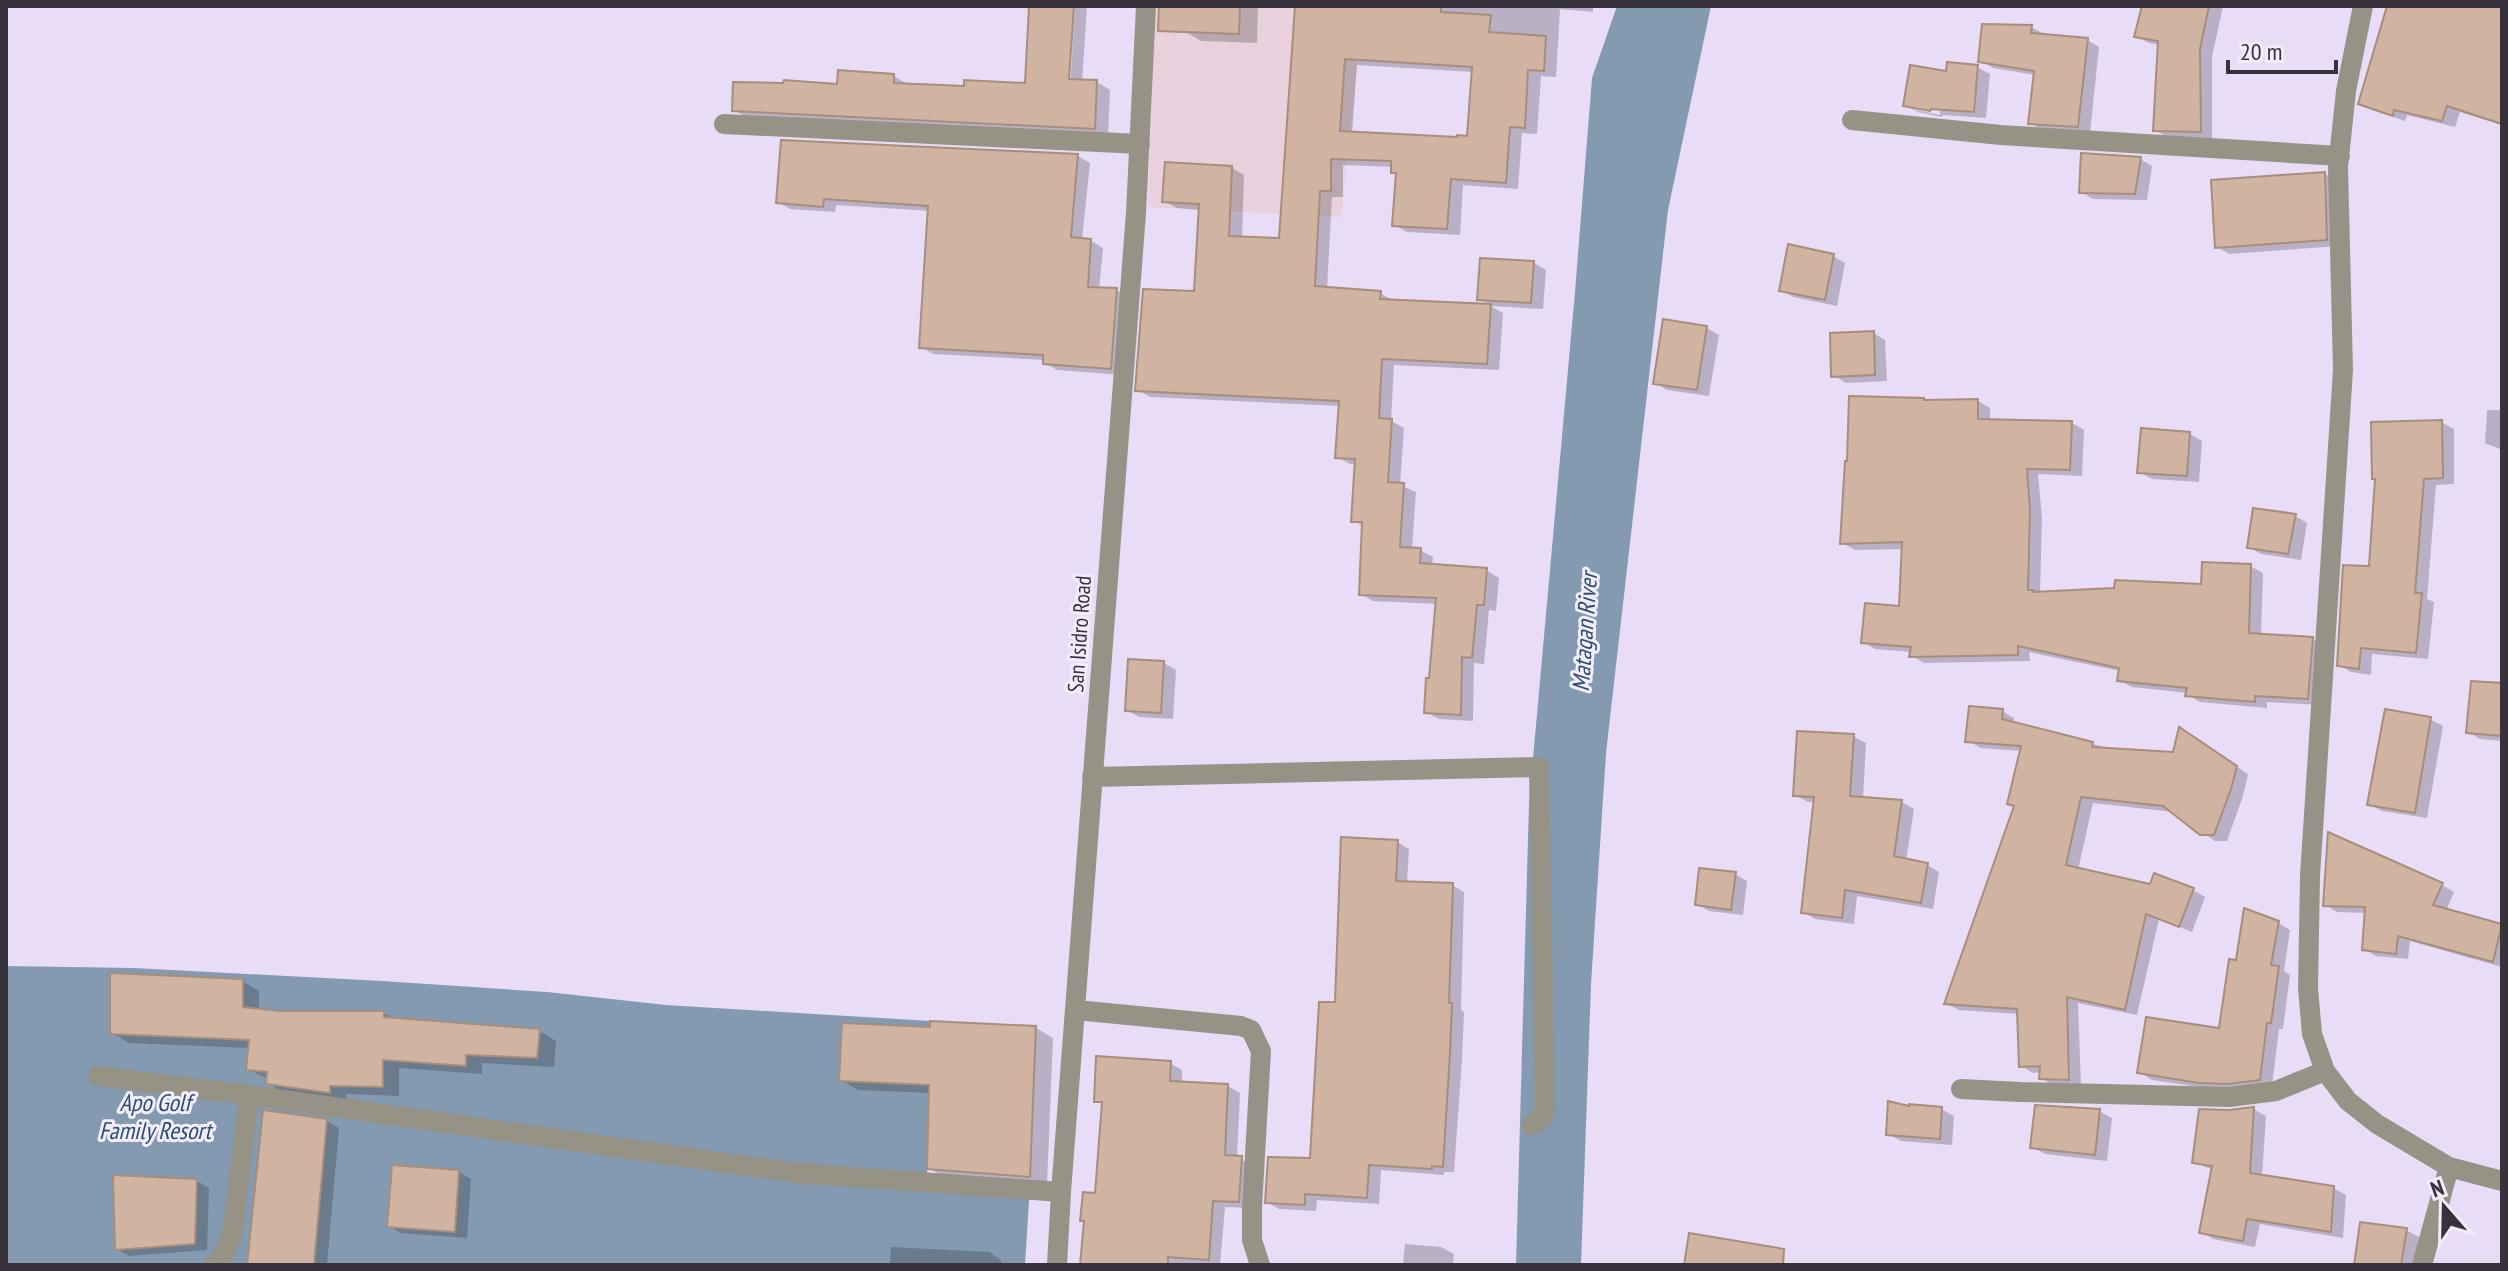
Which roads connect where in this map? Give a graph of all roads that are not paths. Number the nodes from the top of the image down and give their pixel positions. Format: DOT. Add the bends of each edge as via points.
graph roads {
  1 [pos="1146,6"];
  2 [pos="2363,6"];
  3 [pos="1852,120"];
  4 [pos="724,124"];
  5 [pos="1140,144"];
  6 [pos="2340,156"];
  7 [pos="1092,777"];
  8 [pos="1076,1010"];
  9 [pos="2325,1071"];
  10 [pos="98,1076"];
  11 [pos="1961,1089"];
  12 [pos="249,1095"];
  13 [pos="1532,1125"];
  14 [pos="2449,1167"];
  15 [pos="2502,1181"];
  16 [pos="1061,1192"];
  17 [pos="213,1265"];
  18 [pos="1057,1265"];
  19 [pos="1260,1265"];
  20 [pos="2422,1265"];
  1 -- 5 [label="street, San Isidro Road"];
  2 -- 6 [label="street"];
  3 -- 6 [label="street"];
  4 -- 5 [label="street"];
  5 -- 7 [label="street, San Isidro Road"];
  6 -- 9 [label="street" via="2343,370 2310,876 2308,988 2312,1034"];
  7 -- 8 [label="street, San Isidro Road"];
  7 -- 13 [label="street" via="1539,767 1545,1109"];
  8 -- 16 [label="street, San Isidro Road"];
  8 -- 19 [label="street" via="1251,1030 1261,1051 1252,1207 1252,1240"];
  9 -- 11 [label="street" via="2276,1091 2229,1097"];
  9 -- 14 [label="street" via="2348,1101 2377,1124"];
  10 -- 12 [label="street"];
  12 -- 16 [label="street" via="797,1173"];
  12 -- 17 [label="street" via="232,1235 221,1260"];
  14 -- 15 [label="street"];
  14 -- 20 [label="street"];
  16 -- 18 [label="street, San Isidro Road"];
}
